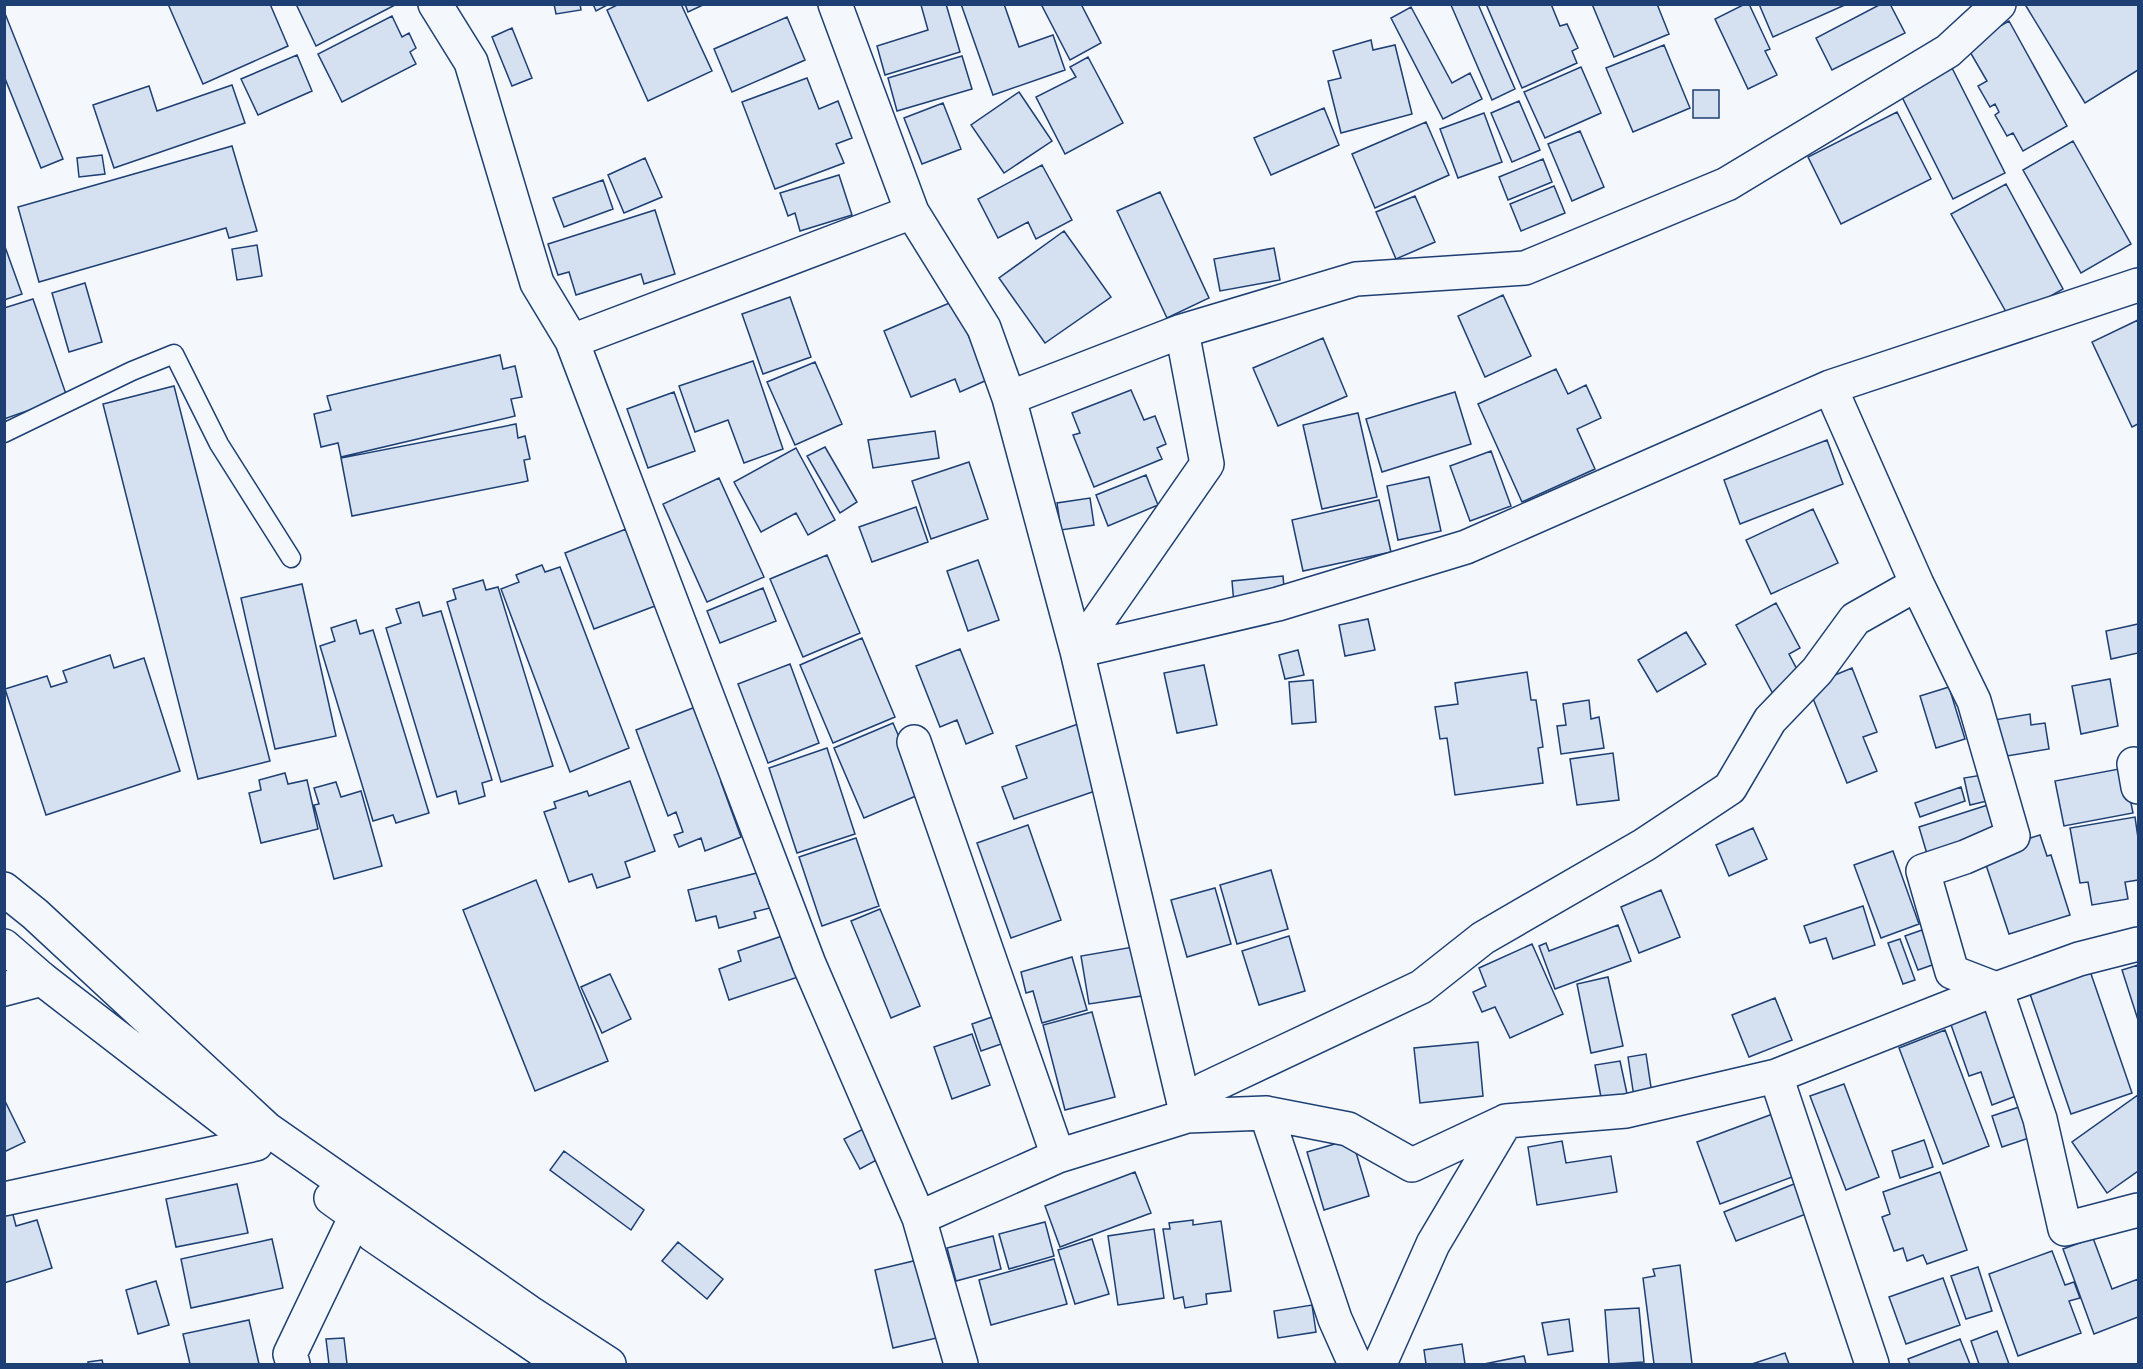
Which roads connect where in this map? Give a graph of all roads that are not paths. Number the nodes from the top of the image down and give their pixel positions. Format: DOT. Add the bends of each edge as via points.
graph roads {
  1 [pos="435,4"];
  2 [pos="835,4"];
  3 [pos="1999,4"];
  4 [pos="912,212"];
  5 [pos="2138,287"];
  6 [pos="1182,331"];
  7 [pos="572,341"];
  8 [pos="1830,387"];
  9 [pos="1009,398"];
  10 [pos="4,433"];
  11 [pos="291,558"];
  12 [pos="1917,584"];
  13 [pos="1077,651"];
  14 [pos="914,742"];
  15 [pos="4,889"];
  16 [pos="2139,944"];
  17 [pos="4,946"];
  18 [pos="42,979"];
  19 [pos="4,989"];
  20 [pos="1996,989"];
  21 [pos="1776,1076"];
  22 [pos="1266,1113"];
  23 [pos="1188,1116"];
  24 [pos="1506,1121"];
  25 [pos="256,1144"];
  26 [pos="1058,1156"];
  27 [pos="4,1199"];
  28 [pos="2139,1210"];
  29 [pos="356,1216"];
  30 [pos="918,1218"];
  31 [pos="293,1365"];
  32 [pos="562,1365"];
  33 [pos="609,1365"];
  34 [pos="961,1365"];
  35 [pos="1355,1365"];
  36 [pos="1382,1365"];
  37 [pos="1872,1365"];
  1 -- 7 [label="street" via="471,62 537,283"];
  2 -- 4 [label="street"];
  3 -- 6 [label="street" via="1948,51 1727,184 1525,268 1356,279"];
  4 -- 7 [label="street"];
  4 -- 9 [label="street" via="984,327"];
  5 -- 8 [label="street"];
  6 -- 9 [label="street"];
  6 -- 13 [label="street" via="1207,464"];
  7 -- 30 [label="street" via="809,964"];
  8 -- 12 [label="street"];
  8 -- 13 [label="street" via="1466,547 1278,604"];
  9 -- 13 [label="street"];
  10 -- 11 [label="lane" via="174,354 219,444"];
  12 -- 20 [label="street" via="1974,701 2013,836 1923,871 1952,972"];
  12 -- 23 [label="street" via="1855,619 1817,671 1770,720 1730,788 1644,845 1483,939 1421,987 1205,1089"];
  13 -- 23 [label="street"];
  14 -- 26 [label="street"];
  15 -- 33 [label="street" via="267,1129"];
  16 -- 20 [label="street" via="2079,959"];
  17 -- 18 [label="street"];
  18 -- 19 [label="street"];
  18 -- 25 [label="street"];
  20 -- 21 [label="street"];
  20 -- 28 [label="street" via="2040,1119 2065,1229"];
  21 -- 24 [label="street" via="1626,1111"];
  21 -- 37 [label="street"];
  22 -- 23 [label="street"];
  22 -- 24 [label="street" via="1348,1129 1412,1165"];
  22 -- 35 [label="street" via="1335,1319"];
  23 -- 26 [label="street"];
  24 -- 36 [label="street" via="1433,1244"];
  25 -- 27 [label="street"];
  25 -- 29 [label="street"];
  26 -- 30 [label="street"];
  29 -- 31 [label="street" via="290,1354"];
  29 -- 32 [label="street" via="373,1235"];
  30 -- 34 [label="street"];
}
